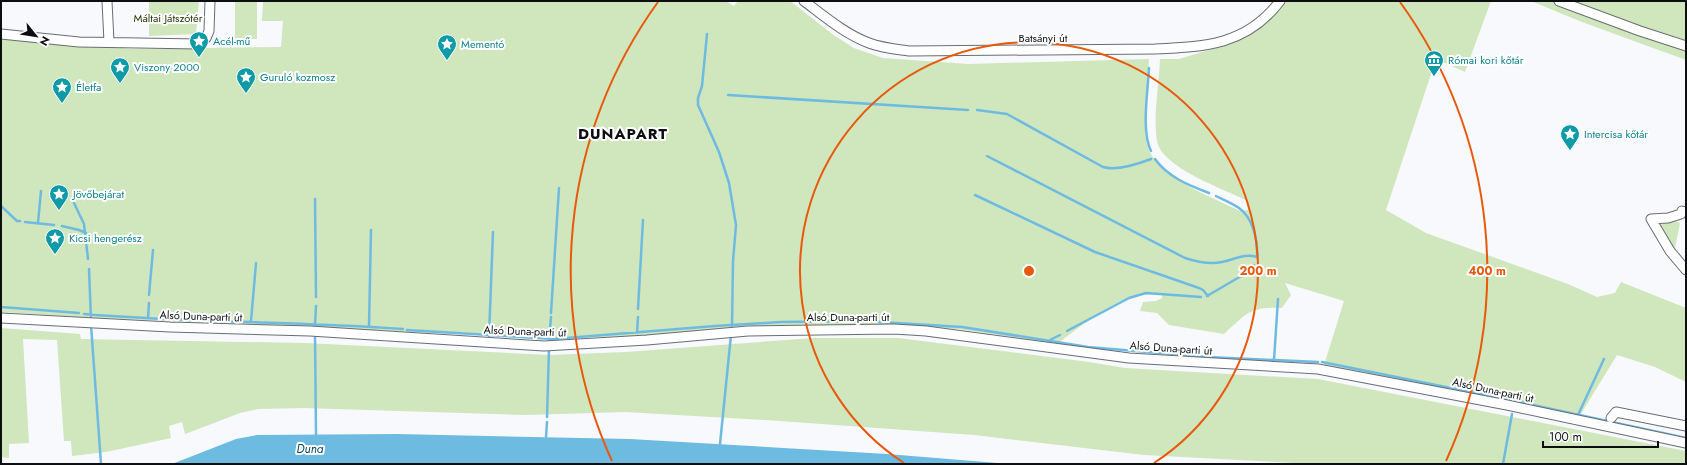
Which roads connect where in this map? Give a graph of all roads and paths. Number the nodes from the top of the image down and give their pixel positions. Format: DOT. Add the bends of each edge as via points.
graph roads {
  1 [pos="107,1"];
  2 [pos="210,1"];
  3 [pos="804,1"];
  4 [pos="1280,1"];
  5 [pos="1559,1"];
  6 [pos="1,34"];
  7 [pos="109,42"];
  8 [pos="1686,46"];
  9 [pos="1685,213"];
  10 [pos="1686,270"];
  11 [pos="1,318"];
  12 [pos="1611,418"];
  13 [pos="1686,426"];
  14 [pos="1686,444"];
  1 -- 7 [label="street"];
  2 -- 7 [label="street" via="209,31 206,38 198,44"];
  3 -- 4 [label="street, Batsányi út" via="851,34 869,43 909,51 1196,47 1226,41 1251,30 1268,16"];
  5 -- 8 [label="street"];
  6 -- 7 [label="street" via="79,42"];
  9 -- 10 [label="street" via="1651,219 1670,251"];
  11 -- 14 [label="street, Alsó Duna-parti út" via="91,324 310,331 544,346 731,332 894,329 926,331 1129,358 1318,369 1507,405"];
  12 -- 13 [label="street" via="1616,412"];
}
